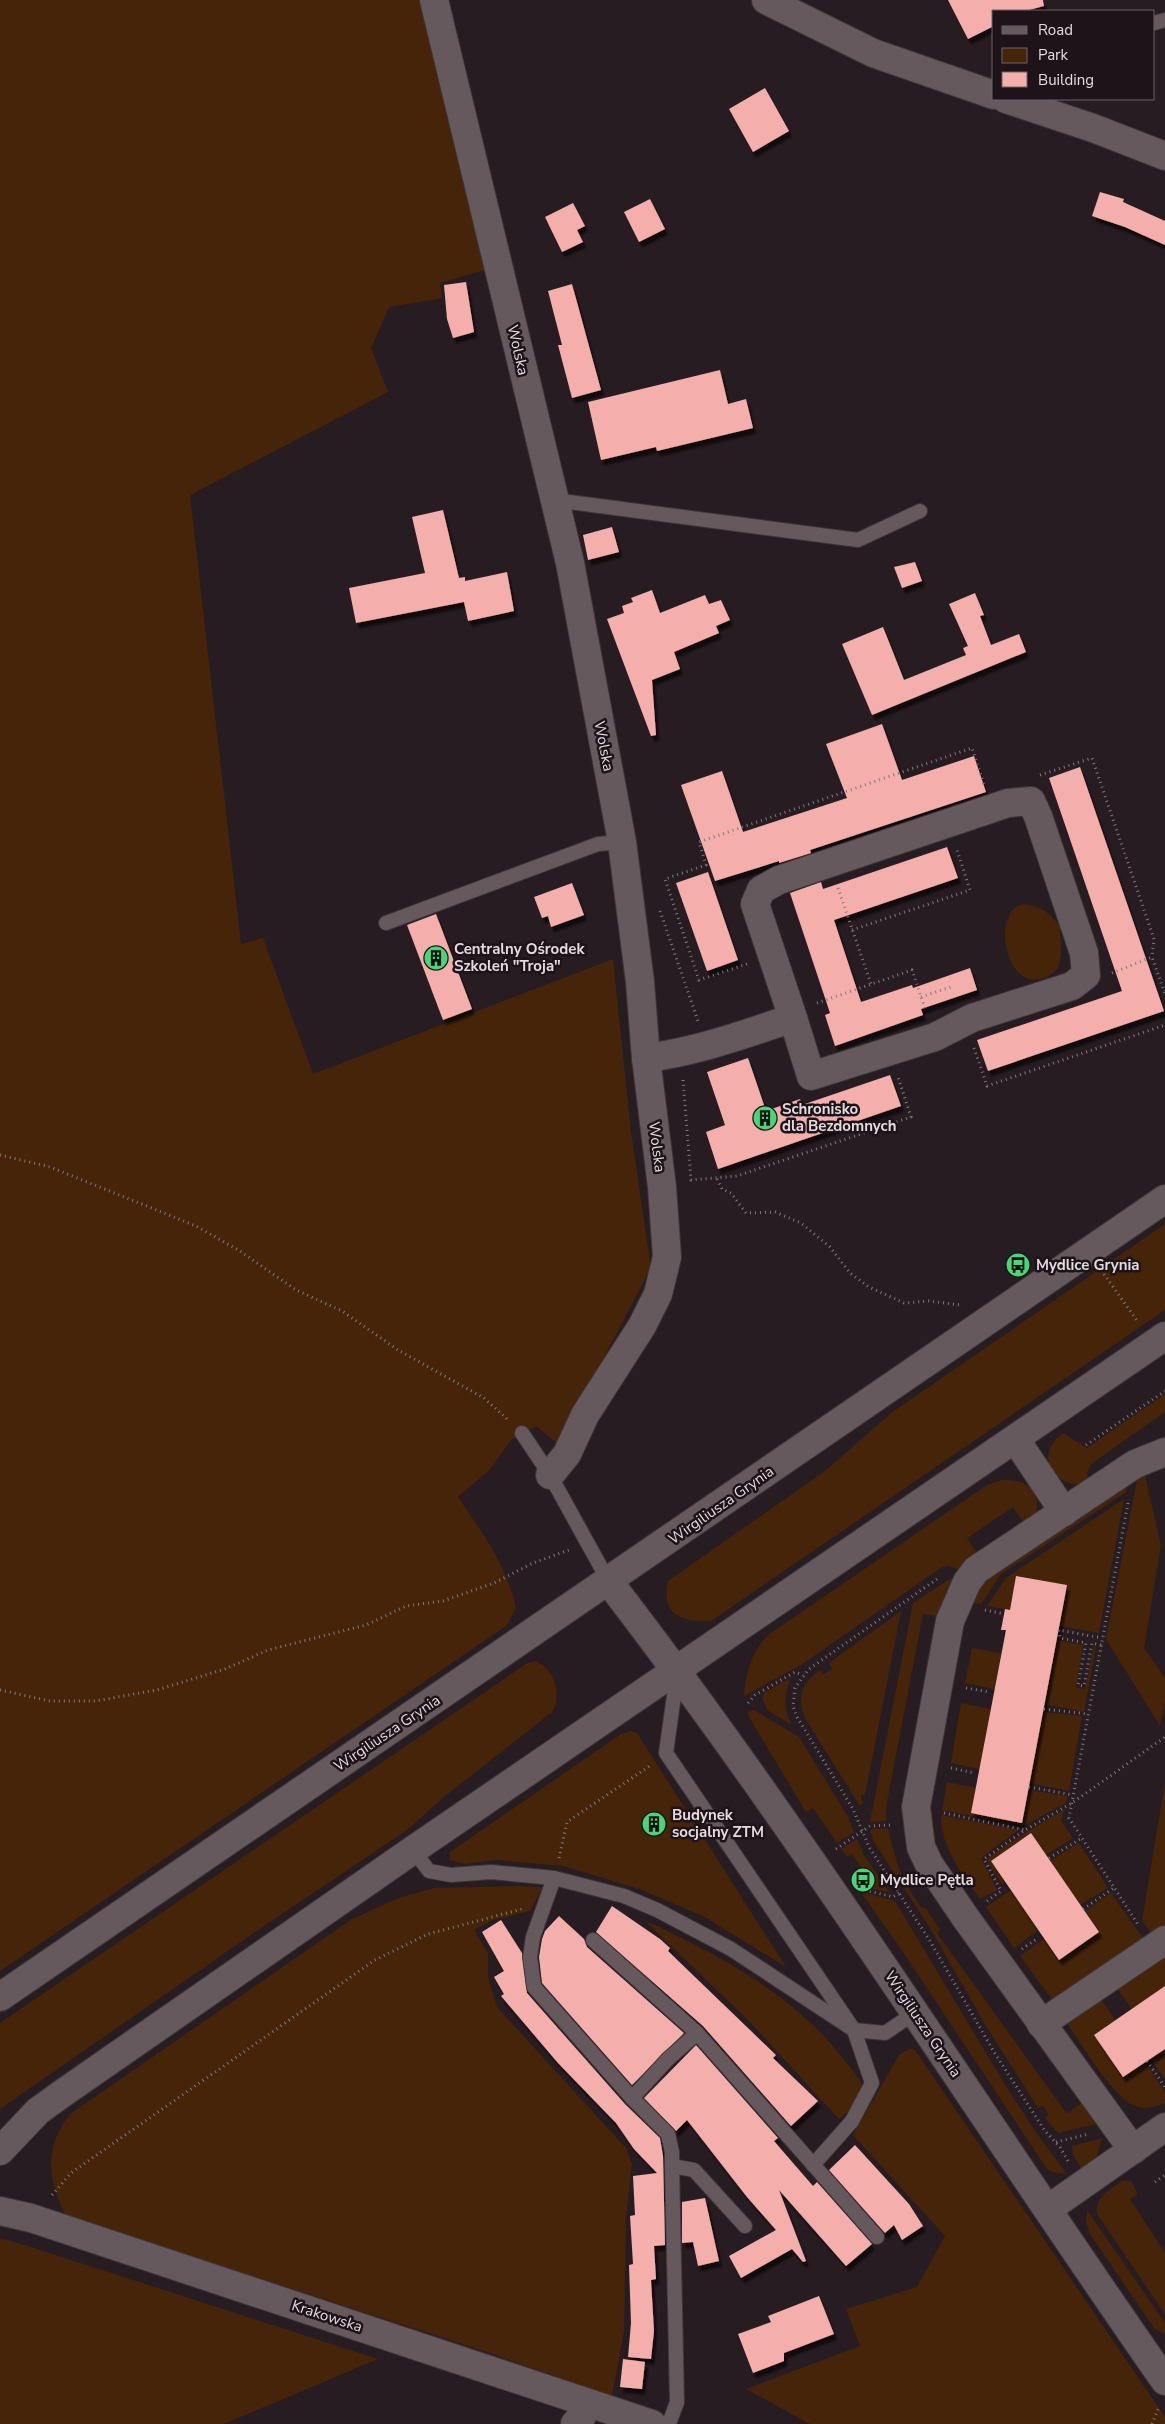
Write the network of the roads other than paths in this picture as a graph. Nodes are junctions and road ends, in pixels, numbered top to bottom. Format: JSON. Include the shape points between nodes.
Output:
{"nodes":[{"id":1,"x":434,"y":0,"type":"edge"},
{"id":2,"x":766,"y":0,"type":"edge"},
{"id":3,"x":992,"y":94,"type":"edge"},
{"id":4,"x":1009,"y":100,"type":"edge"},
{"id":5,"x":1165,"y":156,"type":"edge"},
{"id":6,"x":554,"y":500,"type":"junction"},
{"id":7,"x":920,"y":511,"type":"dead end"},
{"id":8,"x":622,"y":842,"type":"junction"},
{"id":9,"x":386,"y":923,"type":"dead end"},
{"id":10,"x":792,"y":1015,"type":"junction"},
{"id":11,"x":646,"y":1058,"type":"junction"},
{"id":12,"x":1165,"y":1199,"type":"edge"},
{"id":13,"x":1153,"y":1332,"type":"edge"},
{"id":14,"x":522,"y":1433,"type":"road end"},
{"id":15,"x":1016,"y":1440,"type":"junction"},
{"id":16,"x":1165,"y":1452,"type":"edge"},
{"id":17,"x":550,"y":1475,"type":"junction"},
{"id":18,"x":1064,"y":1512,"type":"junction"},
{"id":19,"x":609,"y":1582,"type":"junction"},
{"id":20,"x":678,"y":1671,"type":"junction"},
{"id":21,"x":413,"y":1850,"type":"junction"},
{"id":22,"x":554,"y":1878,"type":"junction"},
{"id":23,"x":593,"y":1940,"type":"dead end"},
{"id":24,"x":1165,"y":1940,"type":"edge"},
{"id":25,"x":0,"y":1997,"type":"edge"},
{"id":26,"x":916,"y":2012,"type":"junction"},
{"id":27,"x":1041,"y":2024,"type":"junction"},
{"id":28,"x":854,"y":2030,"type":"junction"},
{"id":29,"x":697,"y":2033,"type":"junction"},
{"id":30,"x":632,"y":2098,"type":"junction"},
{"id":31,"x":1165,"y":2127,"type":"edge"},
{"id":32,"x":1133,"y":2150,"type":"junction"},
{"id":33,"x":0,"y":2151,"type":"edge"},
{"id":34,"x":813,"y":2165,"type":"junction"},
{"id":35,"x":672,"y":2166,"type":"junction"},
{"id":36,"x":1048,"y":2209,"type":"junction"},
{"id":37,"x":0,"y":2211,"type":"edge"},
{"id":38,"x":745,"y":2226,"type":"dead end"},
{"id":39,"x":877,"y":2237,"type":"dead end"},
{"id":40,"x":1165,"y":2381,"type":"edge"},
{"id":41,"x":581,"y":2413,"type":"edge"},
{"id":42,"x":652,"y":2424,"type":"edge"},
{"id":43,"x":669,"y":2424,"type":"edge"}],
"edges":[{"from":1,"to":6,"type":"street","name":"Wolska"},
{"from":2,"to":3,"type":"street","via":[[873,53]]},
{"from":4,"to":5,"type":"street"},
{"from":6,"to":7,"type":"lane","via":[[858,540]]},
{"from":6,"to":8,"type":"street","name":"Wolska","via":[[570,562]]},
{"from":8,"to":9,"type":"lane","via":[[598,844]]},
{"from":8,"to":11,"type":"street","name":"Wolska"},
{"from":10,"to":10,"type":"street","via":[[811,1076],[935,1038],[972,1018],[1072,986],[1086,975],[1084,953],[1031,801],[1008,803],[779,880],[761,890],[755,904]]},
{"from":10,"to":11,"type":"street","via":[[714,1044]]},
{"from":11,"to":17,"type":"street","name":"Wolska","via":[[662,1187],[666,1257],[658,1294],[642,1326],[585,1415],[567,1454]]},
{"from":12,"to":19,"type":"street","name":"Wirgiliusza Grynia"},
{"from":13,"to":15,"type":"street"},
{"from":14,"to":17,"type":"lane"},
{"from":15,"to":18,"type":"street"},
{"from":15,"to":20,"type":"street"},
{"from":16,"to":18,"type":"street","via":[[1135,1464]]},
{"from":17,"to":19,"type":"lane"},
{"from":18,"to":27,"type":"street","via":[[976,1570],[965,1585],[950,1621],[916,1807],[921,1847],[929,1864]]},
{"from":19,"to":20,"type":"street","name":"Wirgiliusza Grynia"},
{"from":19,"to":25,"type":"street","name":"Wirgiliusza Grynia"},
{"from":20,"to":21,"type":"street"},
{"from":20,"to":26,"type":"street","name":"Wirgiliusza Grynia"},
{"from":20,"to":28,"type":"lane","via":[[666,1753]]},
{"from":21,"to":22,"type":"lane","via":[[429,1871],[451,1875],[491,1872]]},
{"from":21,"to":33,"type":"street","via":[[38,2111]]},
{"from":22,"to":28,"type":"lane","via":[[624,1896],[657,1910],[731,1949]]},
{"from":22,"to":30,"type":"lane","via":[[533,1937],[530,1957],[534,1987]]},
{"from":23,"to":29,"type":"lane"},
{"from":24,"to":27,"type":"street"},
{"from":26,"to":28,"type":"lane","via":[[885,2033]]},
{"from":26,"to":36,"type":"street","name":"Wirgiliusza Grynia"},
{"from":27,"to":32,"type":"street"},
{"from":28,"to":34,"type":"lane","via":[[872,2083],[852,2121]]},
{"from":29,"to":30,"type":"lane"},
{"from":29,"to":34,"type":"lane"},
{"from":30,"to":35,"type":"lane","via":[[668,2134]]},
{"from":31,"to":32,"type":"street"},
{"from":32,"to":36,"type":"street"},
{"from":34,"to":39,"type":"lane"},
{"from":35,"to":38,"type":"lane","via":[[694,2170]]},
{"from":35,"to":43,"type":"lane","via":[[677,2402]]},
{"from":36,"to":40,"type":"street","name":"Wirgiliusza Grynia"},
{"from":37,"to":41,"type":"street","name":"Krakowska","via":[[31,2218]]},
{"from":41,"to":42,"type":"street","name":"Krakowska"}]}
